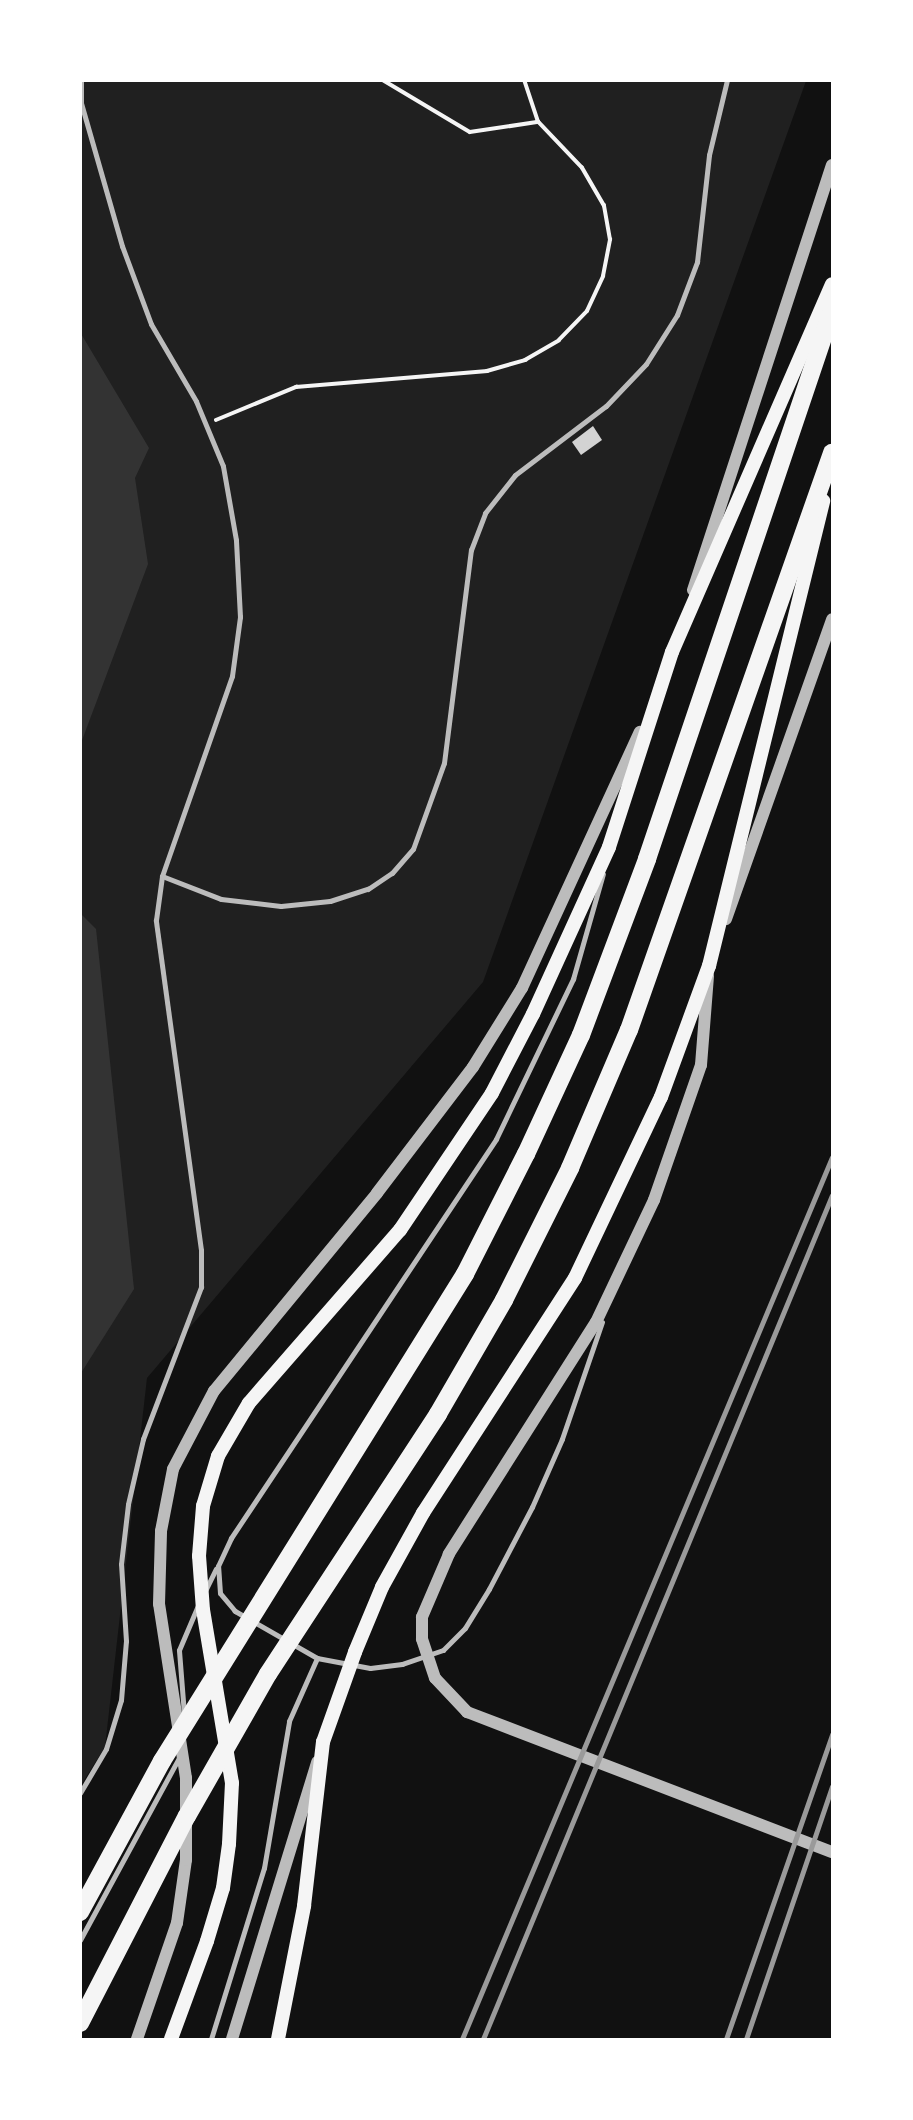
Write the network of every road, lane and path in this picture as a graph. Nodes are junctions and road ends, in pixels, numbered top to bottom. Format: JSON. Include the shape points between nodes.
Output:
{"nodes":[{"id":1,"x":81,"y":80,"type":"edge"},
{"id":2,"x":383,"y":80,"type":"edge"},
{"id":3,"x":524,"y":80,"type":"edge"},
{"id":4,"x":727,"y":80,"type":"edge"},
{"id":5,"x":538,"y":122,"type":"junction"},
{"id":6,"x":832,"y":165,"type":"edge"},
{"id":7,"x":832,"y":284,"type":"edge"},
{"id":8,"x":832,"y":311,"type":"edge"},
{"id":9,"x":206,"y":425,"type":"junction"},
{"id":10,"x":832,"y":453,"type":"edge"},
{"id":11,"x":832,"y":460,"type":"edge"},
{"id":12,"x":832,"y":620,"type":"edge"},
{"id":13,"x":672,"y":652,"type":"junction"},
{"id":14,"x":609,"y":847,"type":"junction"},
{"id":15,"x":162,"y":876,"type":"junction"},
{"id":16,"x":709,"y":966,"type":"junction"},
{"id":17,"x":612,"y":1288,"type":"junction"},
{"id":18,"x":218,"y":1566,"type":"junction"},
{"id":19,"x":317,"y":1658,"type":"junction"},
{"id":20,"x":323,"y":1742,"type":"junction"},
{"id":21,"x":80,"y":1793,"type":"edge"},
{"id":22,"x":832,"y":1852,"type":"edge"},
{"id":23,"x":80,"y":1912,"type":"edge"},
{"id":24,"x":80,"y":1940,"type":"edge"},
{"id":25,"x":80,"y":2023,"type":"edge"},
{"id":26,"x":137,"y":2039,"type":"edge"},
{"id":27,"x":170,"y":2039,"type":"edge"},
{"id":28,"x":211,"y":2039,"type":"edge"},
{"id":29,"x":232,"y":2039,"type":"edge"},
{"id":30,"x":278,"y":2039,"type":"edge"}],
"edges":[{"from":1,"to":9,"type":"lane","via":[[80,103],[122,247],[151,324]]},
{"from":2,"to":5,"type":"path","via":[[470,132]]},
{"from":3,"to":5,"type":"path"},
{"from":4,"to":15,"type":"lane","via":[[709,155],[697,262],[677,315],[646,364],[606,406],[514,475],[480,525],[471,550],[444,763],[413,849],[392,873],[368,889],[330,901],[281,906],[221,899]]},
{"from":5,"to":9,"type":"path","via":[[582,168],[604,206],[610,240],[603,276],[587,311],[559,340],[525,360],[487,372],[296,387]]},
{"from":6,"to":13,"type":"street"},
{"from":7,"to":13,"type":"main road"},
{"from":8,"to":23,"type":"main road","via":[[648,859],[581,1035],[471,1262],[398,1387],[208,1684]]},
{"from":9,"to":15,"type":"lane","via":[[223,466],[236,540],[240,617],[232,676]]},
{"from":10,"to":25,"type":"main road","via":[[629,1030],[564,1180],[504,1300],[438,1414],[268,1674],[187,1816]]},
{"from":11,"to":16,"type":"main road"},
{"from":12,"to":16,"type":"street"},
{"from":13,"to":14,"type":"main road"},
{"from":13,"to":26,"type":"street","via":[[618,786],[522,988],[421,1138],[214,1391],[173,1469],[161,1531],[159,1605],[186,1778],[186,1860],[177,1923]]},
{"from":14,"to":18,"type":"lane","via":[[595,912],[573,979],[496,1139],[249,1510]]},
{"from":14,"to":27,"type":"main road","via":[[533,1014],[449,1159],[400,1230],[249,1403],[218,1457],[203,1506],[199,1556],[203,1609],[232,1783],[229,1844],[207,1941]]},
{"from":15,"to":21,"type":"lane","via":[[156,920],[201,1250],[201,1287],[143,1440],[128,1504],[121,1564],[125,1641],[121,1700],[106,1749]]},
{"from":16,"to":17,"type":"street","via":[[701,1065],[654,1200]]},
{"from":16,"to":20,"type":"main road","via":[[660,1097],[602,1228],[560,1301],[469,1437],[382,1587]]},
{"from":17,"to":19,"type":"lane","via":[[562,1439],[532,1507],[465,1628],[443,1650],[402,1664],[370,1668]]},
{"from":17,"to":22,"type":"street","via":[[561,1382],[449,1555],[426,1604],[422,1639],[426,1659],[448,1696],[467,1712]]},
{"from":18,"to":19,"type":"lane","via":[[220,1593],[235,1611]]},
{"from":18,"to":24,"type":"lane","via":[[179,1650],[183,1749]]},
{"from":19,"to":28,"type":"lane","via":[[289,1721],[264,1868]]},
{"from":20,"to":29,"type":"street"},
{"from":20,"to":30,"type":"main road","via":[[304,1906]]}]}
